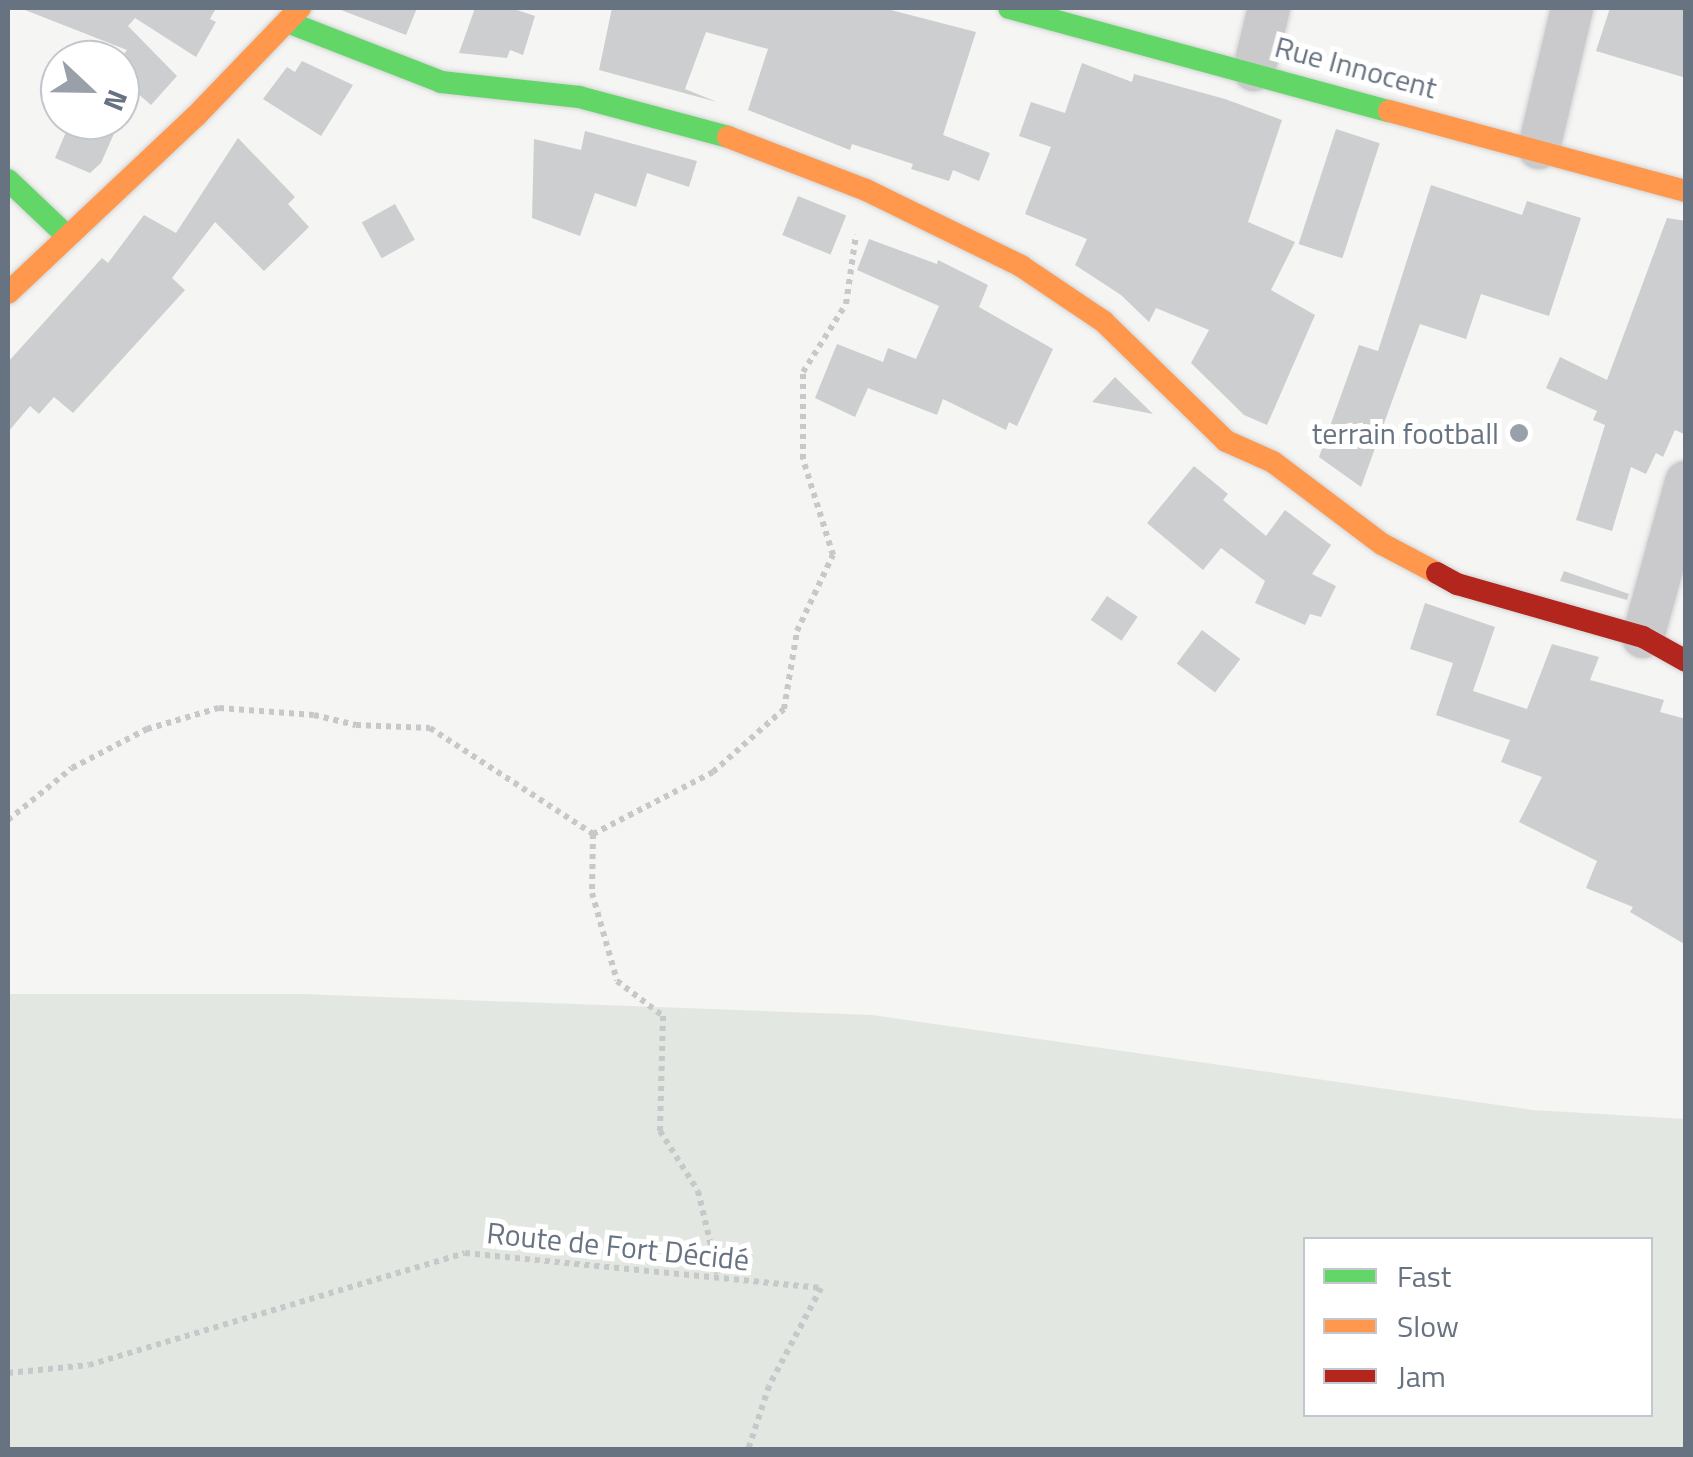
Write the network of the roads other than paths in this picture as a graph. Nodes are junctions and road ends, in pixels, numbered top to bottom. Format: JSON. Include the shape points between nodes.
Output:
{"nodes":[{"id":1,"x":1010,"y":8,"type":"edge"},
{"id":2,"x":1269,"y":8,"type":"edge"},
{"id":3,"x":1572,"y":8,"type":"edge"},
{"id":4,"x":295,"y":15,"type":"edge"},
{"id":5,"x":1254,"y":70,"type":"junction"},
{"id":6,"x":1539,"y":148,"type":"junction"},
{"id":7,"x":8,"y":180,"type":"edge"},
{"id":8,"x":1686,"y":190,"type":"edge"},
{"id":9,"x":68,"y":236,"type":"junction"},
{"id":10,"x":8,"y":294,"type":"edge"},
{"id":11,"x":1686,"y":482,"type":"edge"},
{"id":12,"x":1642,"y":637,"type":"junction"},
{"id":13,"x":1686,"y":662,"type":"edge"}],
"edges":[{"from":1,"to":5,"type":"street","name":"Rue Innocent"},
{"from":2,"to":5,"type":"street"},
{"from":3,"to":6,"type":"street"},
{"from":4,"to":9,"type":"street"},
{"from":4,"to":12,"type":"street","via":[[442,82],[579,97],[750,143],[866,190],[1022,266],[1102,320],[1226,441],[1273,462],[1382,544],[1457,584]]},
{"from":5,"to":6,"type":"street","name":"Rue Innocent"},
{"from":6,"to":8,"type":"street","name":"Rue Innocent"},
{"from":7,"to":9,"type":"street"},
{"from":9,"to":10,"type":"street"},
{"from":11,"to":12,"type":"street"},
{"from":12,"to":13,"type":"street"}]}
